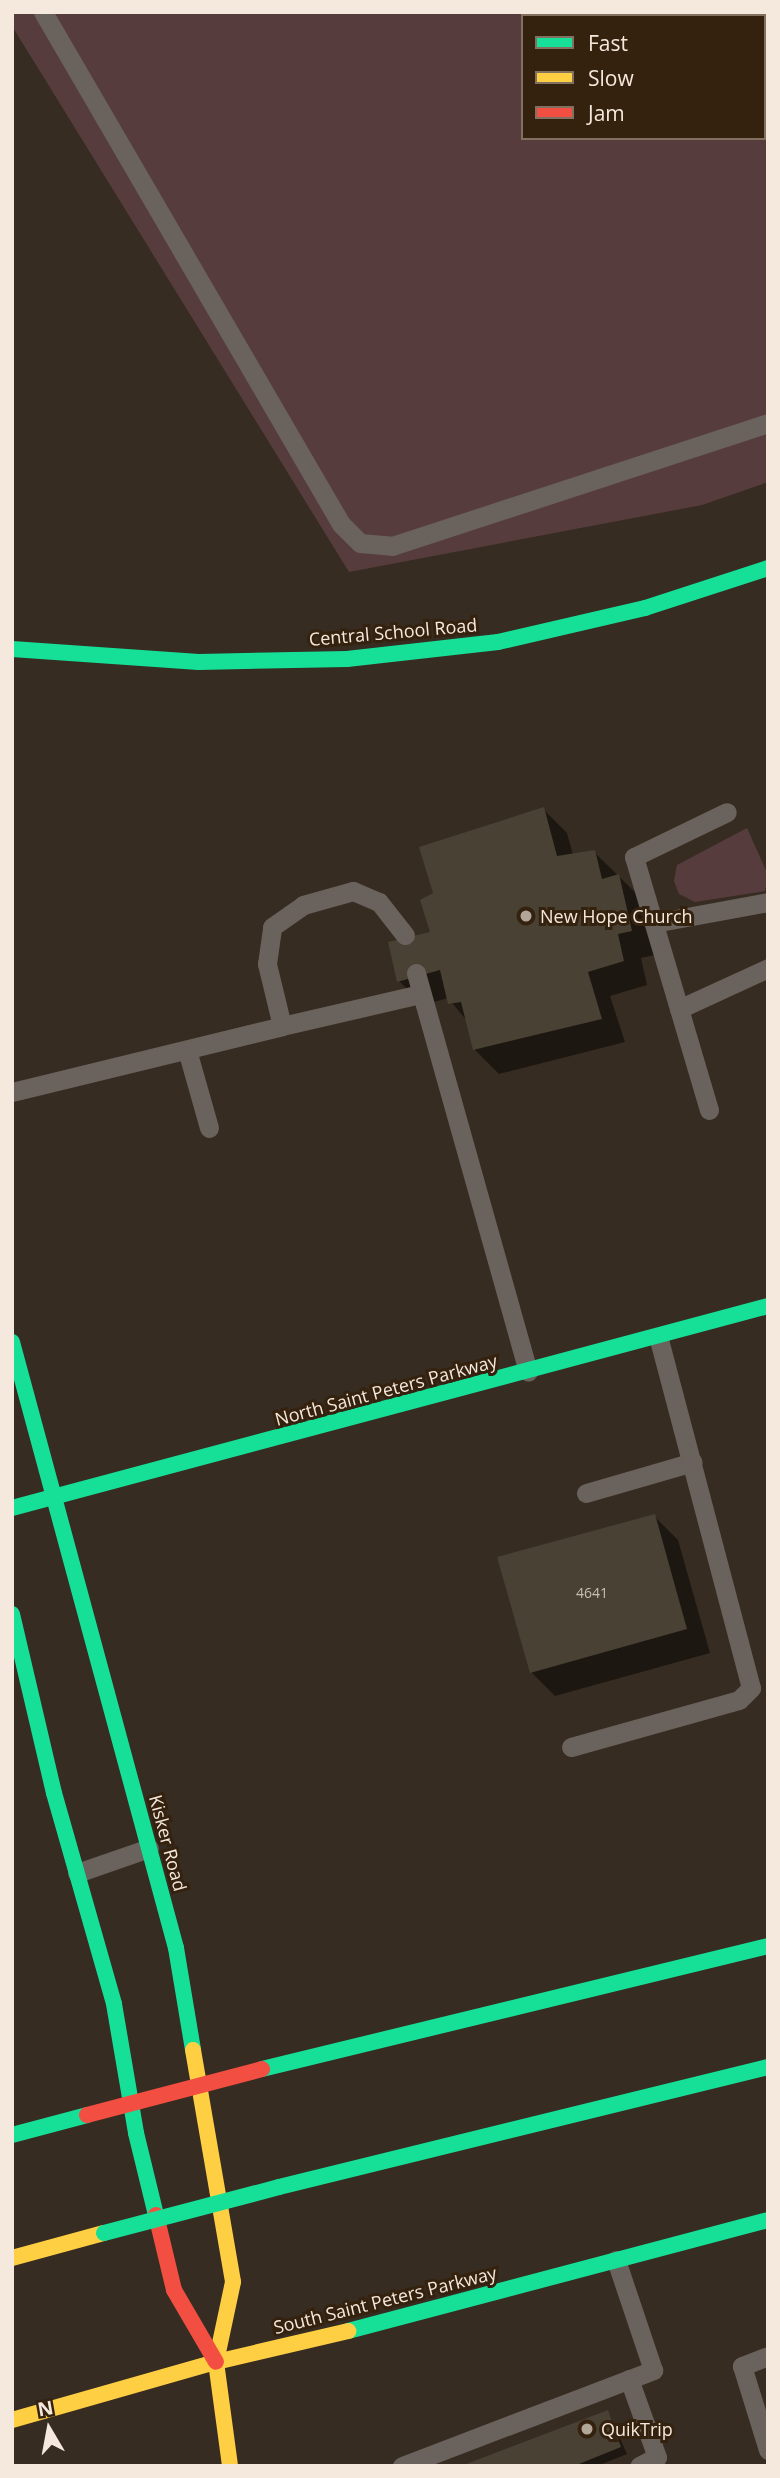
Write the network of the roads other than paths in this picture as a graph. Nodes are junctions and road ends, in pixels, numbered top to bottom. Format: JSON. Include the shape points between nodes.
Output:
{"nodes":[{"id":1,"x":43,"y":12,"type":"edge"},
{"id":2,"x":768,"y":423,"type":"edge"},
{"id":3,"x":768,"y":568,"type":"edge"},
{"id":4,"x":12,"y":649,"type":"edge"},
{"id":5,"x":727,"y":812,"type":"dead end"},
{"id":6,"x":768,"y":902,"type":"edge"},
{"id":7,"x":653,"y":923,"type":"junction"},
{"id":8,"x":405,"y":935,"type":"dead end"},
{"id":9,"x":768,"y":968,"type":"edge"},
{"id":10,"x":416,"y":973,"type":"dead end"},
{"id":11,"x":421,"y":994,"type":"junction"},
{"id":12,"x":679,"y":1009,"type":"junction"},
{"id":13,"x":282,"y":1026,"type":"junction"},
{"id":14,"x":187,"y":1050,"type":"junction"},
{"id":15,"x":12,"y":1092,"type":"edge"},
{"id":16,"x":709,"y":1110,"type":"dead end"},
{"id":17,"x":209,"y":1128,"type":"dead end"},
{"id":18,"x":768,"y":1306,"type":"edge"},
{"id":19,"x":658,"y":1337,"type":"junction"},
{"id":20,"x":12,"y":1342,"type":"edge"},
{"id":21,"x":528,"y":1372,"type":"junction"},
{"id":22,"x":693,"y":1462,"type":"junction"},
{"id":23,"x":586,"y":1493,"type":"dead end"},
{"id":24,"x":57,"y":1496,"type":"junction"},
{"id":25,"x":12,"y":1508,"type":"edge"},
{"id":26,"x":12,"y":1614,"type":"edge"},
{"id":27,"x":35,"y":1714,"type":"junction"},
{"id":28,"x":12,"y":1719,"type":"edge"},
{"id":29,"x":571,"y":1747,"type":"dead end"},
{"id":30,"x":149,"y":1848,"type":"junction"},
{"id":31,"x":77,"y":1873,"type":"junction"},
{"id":32,"x":768,"y":1946,"type":"edge"},
{"id":33,"x":768,"y":2067,"type":"edge"},
{"id":34,"x":12,"y":2135,"type":"edge"},
{"id":35,"x":768,"y":2220,"type":"edge"},
{"id":36,"x":12,"y":2258,"type":"edge"},
{"id":37,"x":616,"y":2260,"type":"junction"},
{"id":38,"x":768,"y":2356,"type":"edge"},
{"id":39,"x":216,"y":2362,"type":"junction"},
{"id":40,"x":629,"y":2379,"type":"junction"},
{"id":41,"x":12,"y":2420,"type":"edge"},
{"id":42,"x":768,"y":2450,"type":"edge"},
{"id":43,"x":659,"y":2462,"type":"edge"},
{"id":44,"x":230,"y":2466,"type":"edge"},
{"id":45,"x":402,"y":2466,"type":"edge"},
{"id":46,"x":639,"y":2466,"type":"edge"}],
"edges":[{"from":1,"to":2,"type":"lane","via":[[341,524],[360,543],[392,546]]},
{"from":3,"to":4,"type":"main road","name":"Central School Road","via":[[645,608],[498,642],[374,656],[199,662]]},
{"from":5,"to":7,"type":"lane","via":[[634,857]]},
{"from":6,"to":7,"type":"lane"},
{"from":7,"to":12,"type":"lane"},
{"from":8,"to":13,"type":"lane","via":[[379,902],[353,891],[303,905],[272,926],[267,964]]},
{"from":9,"to":12,"type":"lane"},
{"from":10,"to":11,"type":"lane"},
{"from":11,"to":13,"type":"lane"},
{"from":11,"to":21,"type":"lane"},
{"from":12,"to":16,"type":"lane"},
{"from":13,"to":14,"type":"lane"},
{"from":14,"to":15,"type":"lane"},
{"from":14,"to":17,"type":"lane"},
{"from":18,"to":19,"type":"main road","name":"North Saint Peters Parkway"},
{"from":19,"to":21,"type":"main road","name":"North Saint Peters Parkway"},
{"from":19,"to":22,"type":"lane"},
{"from":20,"to":24,"type":"main road","name":"Kisker Road"},
{"from":21,"to":24,"type":"main road","name":"North Saint Peters Parkway"},
{"from":22,"to":23,"type":"lane"},
{"from":22,"to":29,"type":"lane","via":[[751,1688],[739,1700]]},
{"from":24,"to":25,"type":"main road","name":"North Saint Peters Parkway"},
{"from":24,"to":30,"type":"main road","name":"Kisker Road"},
{"from":26,"to":27,"type":"main road","name":"Kisker Road"},
{"from":27,"to":28,"type":"lane"},
{"from":27,"to":31,"type":"main road","name":"Kisker Road"},
{"from":30,"to":31,"type":"lane"},
{"from":30,"to":39,"type":"main road","name":"Kisker Road","via":[[176,1948],[233,2282]]},
{"from":31,"to":39,"type":"main road","name":"Kisker Road","via":[[114,2004],[136,2133],[174,2290]]},
{"from":32,"to":34,"type":"main road","bridge":true},
{"from":33,"to":36,"type":"main road","bridge":true},
{"from":35,"to":37,"type":"main road","name":"South Saint Peters Parkway"},
{"from":37,"to":39,"type":"main road","name":"South Saint Peters Parkway"},
{"from":37,"to":40,"type":"lane","via":[[653,2370]]},
{"from":38,"to":42,"type":"lane","via":[[742,2366]]},
{"from":39,"to":41,"type":"main road","name":"South Saint Peters Parkway"},
{"from":39,"to":44,"type":"main road","name":"Kisker Road"},
{"from":40,"to":43,"type":"lane"},
{"from":40,"to":45,"type":"lane"},
{"from":43,"to":46,"type":"lane"}]}
